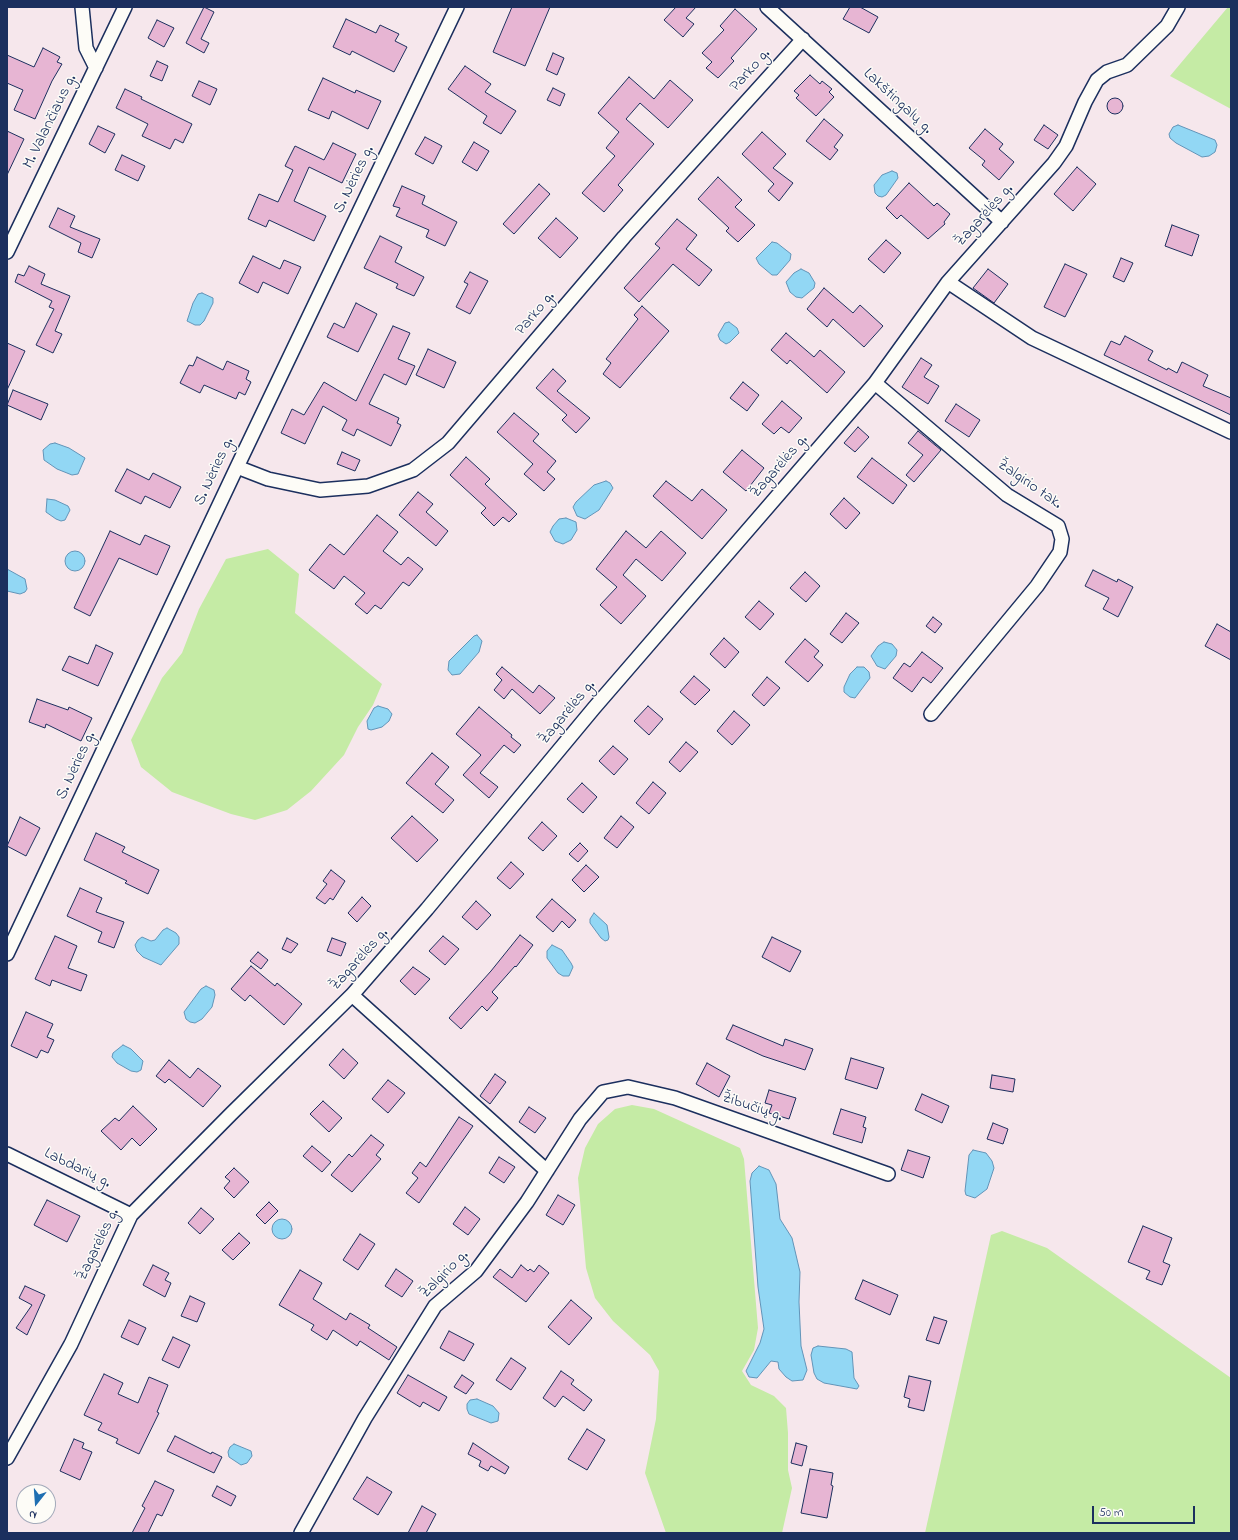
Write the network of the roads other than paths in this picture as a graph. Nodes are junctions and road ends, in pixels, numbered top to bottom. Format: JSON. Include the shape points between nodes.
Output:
{"nodes":[{"id":1,"x":82,"y":7,"type":"edge"},
{"id":2,"x":125,"y":7,"type":"edge"},
{"id":3,"x":457,"y":7,"type":"edge"},
{"id":4,"x":768,"y":7,"type":"edge"},
{"id":5,"x":1178,"y":7,"type":"edge"},
{"id":6,"x":803,"y":39,"type":"junction"},
{"id":7,"x":96,"y":68,"type":"junction"},
{"id":8,"x":1002,"y":222,"type":"junction"},
{"id":9,"x":7,"y":252,"type":"edge"},
{"id":10,"x":948,"y":282,"type":"junction"},
{"id":11,"x":875,"y":383,"type":"junction"},
{"id":12,"x":1231,"y":432,"type":"edge"},
{"id":13,"x":237,"y":467,"type":"junction"},
{"id":14,"x":931,"y":714,"type":"dead end"},
{"id":15,"x":7,"y":954,"type":"edge"},
{"id":16,"x":352,"y":995,"type":"junction"},
{"id":17,"x":603,"y":1092,"type":"joint"},
{"id":18,"x":7,"y":1154,"type":"edge"},
{"id":19,"x":547,"y":1171,"type":"junction"},
{"id":20,"x":888,"y":1174,"type":"dead end"},
{"id":21,"x":131,"y":1214,"type":"junction"},
{"id":22,"x":7,"y":1458,"type":"edge"},
{"id":23,"x":301,"y":1533,"type":"edge"}],
"edges":[{"from":1,"to":7,"type":"street","via":[[86,48]]},
{"from":2,"to":7,"type":"street","name":"M. Valančiaus g."},
{"from":3,"to":13,"type":"street","name":"S. Nėries g."},
{"from":4,"to":6,"type":"street","name":"Lakštingalų g."},
{"from":5,"to":8,"type":"street","name":"Žagarėlės g.","via":[[1167,26],[1127,65],[1107,72],[1097,80],[1066,146]]},
{"from":6,"to":8,"type":"street","name":"Lakštingalų g."},
{"from":6,"to":13,"type":"street","name":"Parko g.","via":[[624,237],[448,443],[413,470],[368,486],[320,490],[268,479]]},
{"from":7,"to":9,"type":"street","name":"M. Valančiaus g."},
{"from":8,"to":10,"type":"street","name":"Žagarėlės g."},
{"from":10,"to":11,"type":"street","name":"Žagarėlės g."},
{"from":10,"to":12,"type":"street","via":[[1032,338]]},
{"from":11,"to":14,"type":"street","name":"Žalgirio tak.","via":[[1007,495],[1058,526],[1062,538],[1060,552],[1037,586]]},
{"from":11,"to":16,"type":"street","name":"Žagarėlės g.","via":[[594,708],[428,909]]},
{"from":13,"to":15,"type":"street","name":"S. Nėries g."},
{"from":16,"to":19,"type":"street"},
{"from":16,"to":21,"type":"street","name":"Žagarėlės g."},
{"from":17,"to":19,"type":"street","name":"Žalgirio g.","via":[[580,1119]]},
{"from":17,"to":20,"type":"street","name":"Žibučių g.","via":[[628,1087],[675,1098]]},
{"from":18,"to":21,"type":"street","name":"Labdarių g."},
{"from":19,"to":23,"type":"street","name":"Žalgirio g.","via":[[476,1271],[435,1306],[365,1418]]},
{"from":21,"to":22,"type":"street","name":"Žagarėlės g.","via":[[71,1344]]}]}
